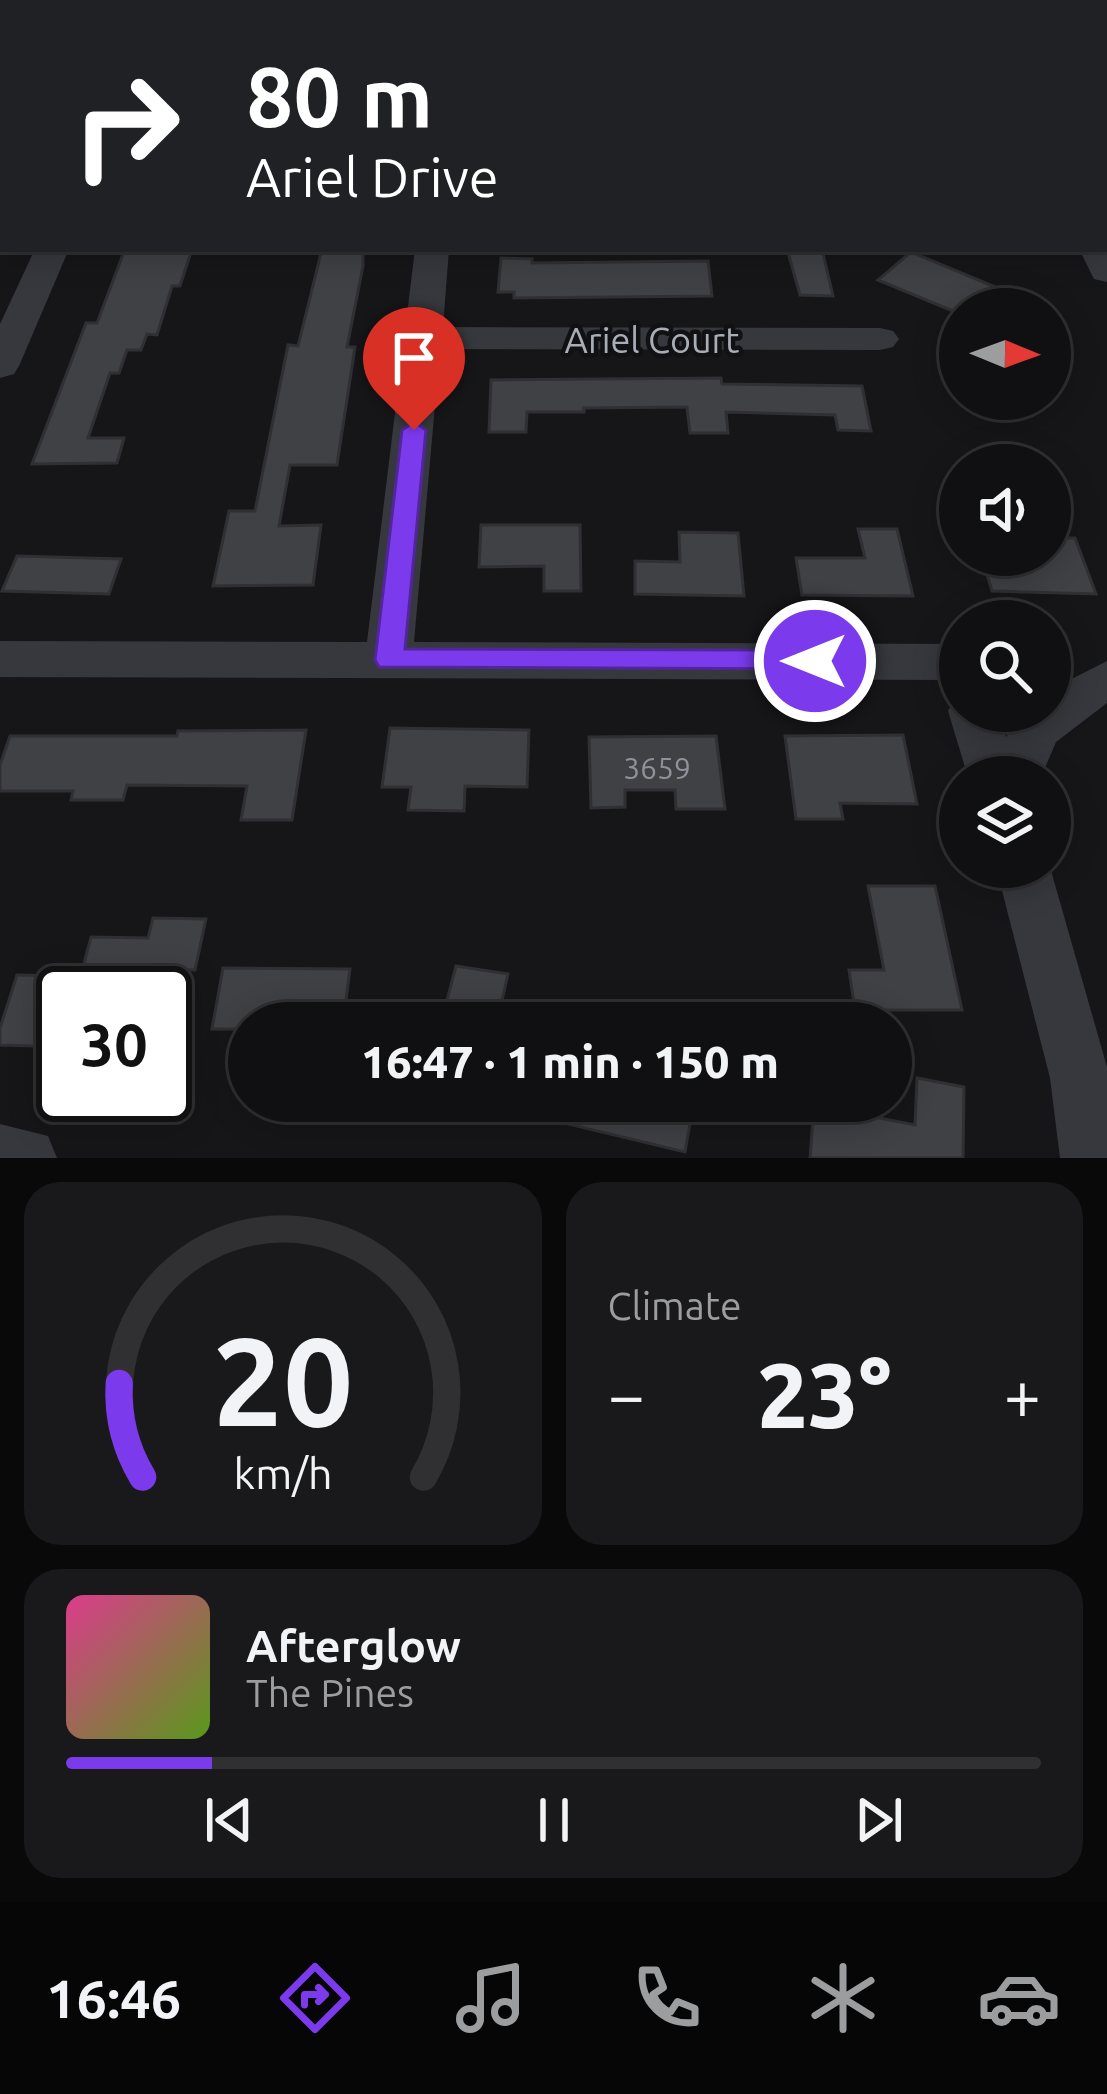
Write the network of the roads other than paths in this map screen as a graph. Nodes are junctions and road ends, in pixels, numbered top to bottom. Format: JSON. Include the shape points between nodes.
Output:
{"nodes":[{"id":1,"x":51,"y":252,"type":"edge"},
{"id":2,"x":432,"y":252,"type":"edge"},
{"id":3,"x":424,"y":338,"type":"junction"},
{"id":4,"x":880,"y":339,"type":"dead end"},
{"id":5,"x":0,"y":366,"type":"edge"},
{"id":6,"x":0,"y":659,"type":"edge"},
{"id":7,"x":389,"y":660,"type":"junction"},
{"id":8,"x":939,"y":664,"type":"edge"},
{"id":9,"x":1071,"y":674,"type":"edge"},
{"id":10,"x":1107,"y":678,"type":"edge"},
{"id":11,"x":1021,"y":756,"type":"edge"},
{"id":12,"x":1029,"y":888,"type":"edge"},
{"id":13,"x":0,"y":1155,"type":"edge"},
{"id":14,"x":26,"y":1158,"type":"edge"},
{"id":15,"x":1091,"y":1158,"type":"edge"}],
"edges":[{"from":1,"to":5,"type":"street"},
{"from":2,"to":3,"type":"street"},
{"from":3,"to":4,"type":"street","name":"Ariel Court"},
{"from":3,"to":7,"type":"street"},
{"from":6,"to":7,"type":"street"},
{"from":7,"to":8,"type":"street"},
{"from":9,"to":10,"type":"street"},
{"from":10,"to":11,"type":"street","via":[[1049,716]]},
{"from":12,"to":15,"type":"street","via":[[1080,1078]]},
{"from":13,"to":14,"type":"street"}]}
